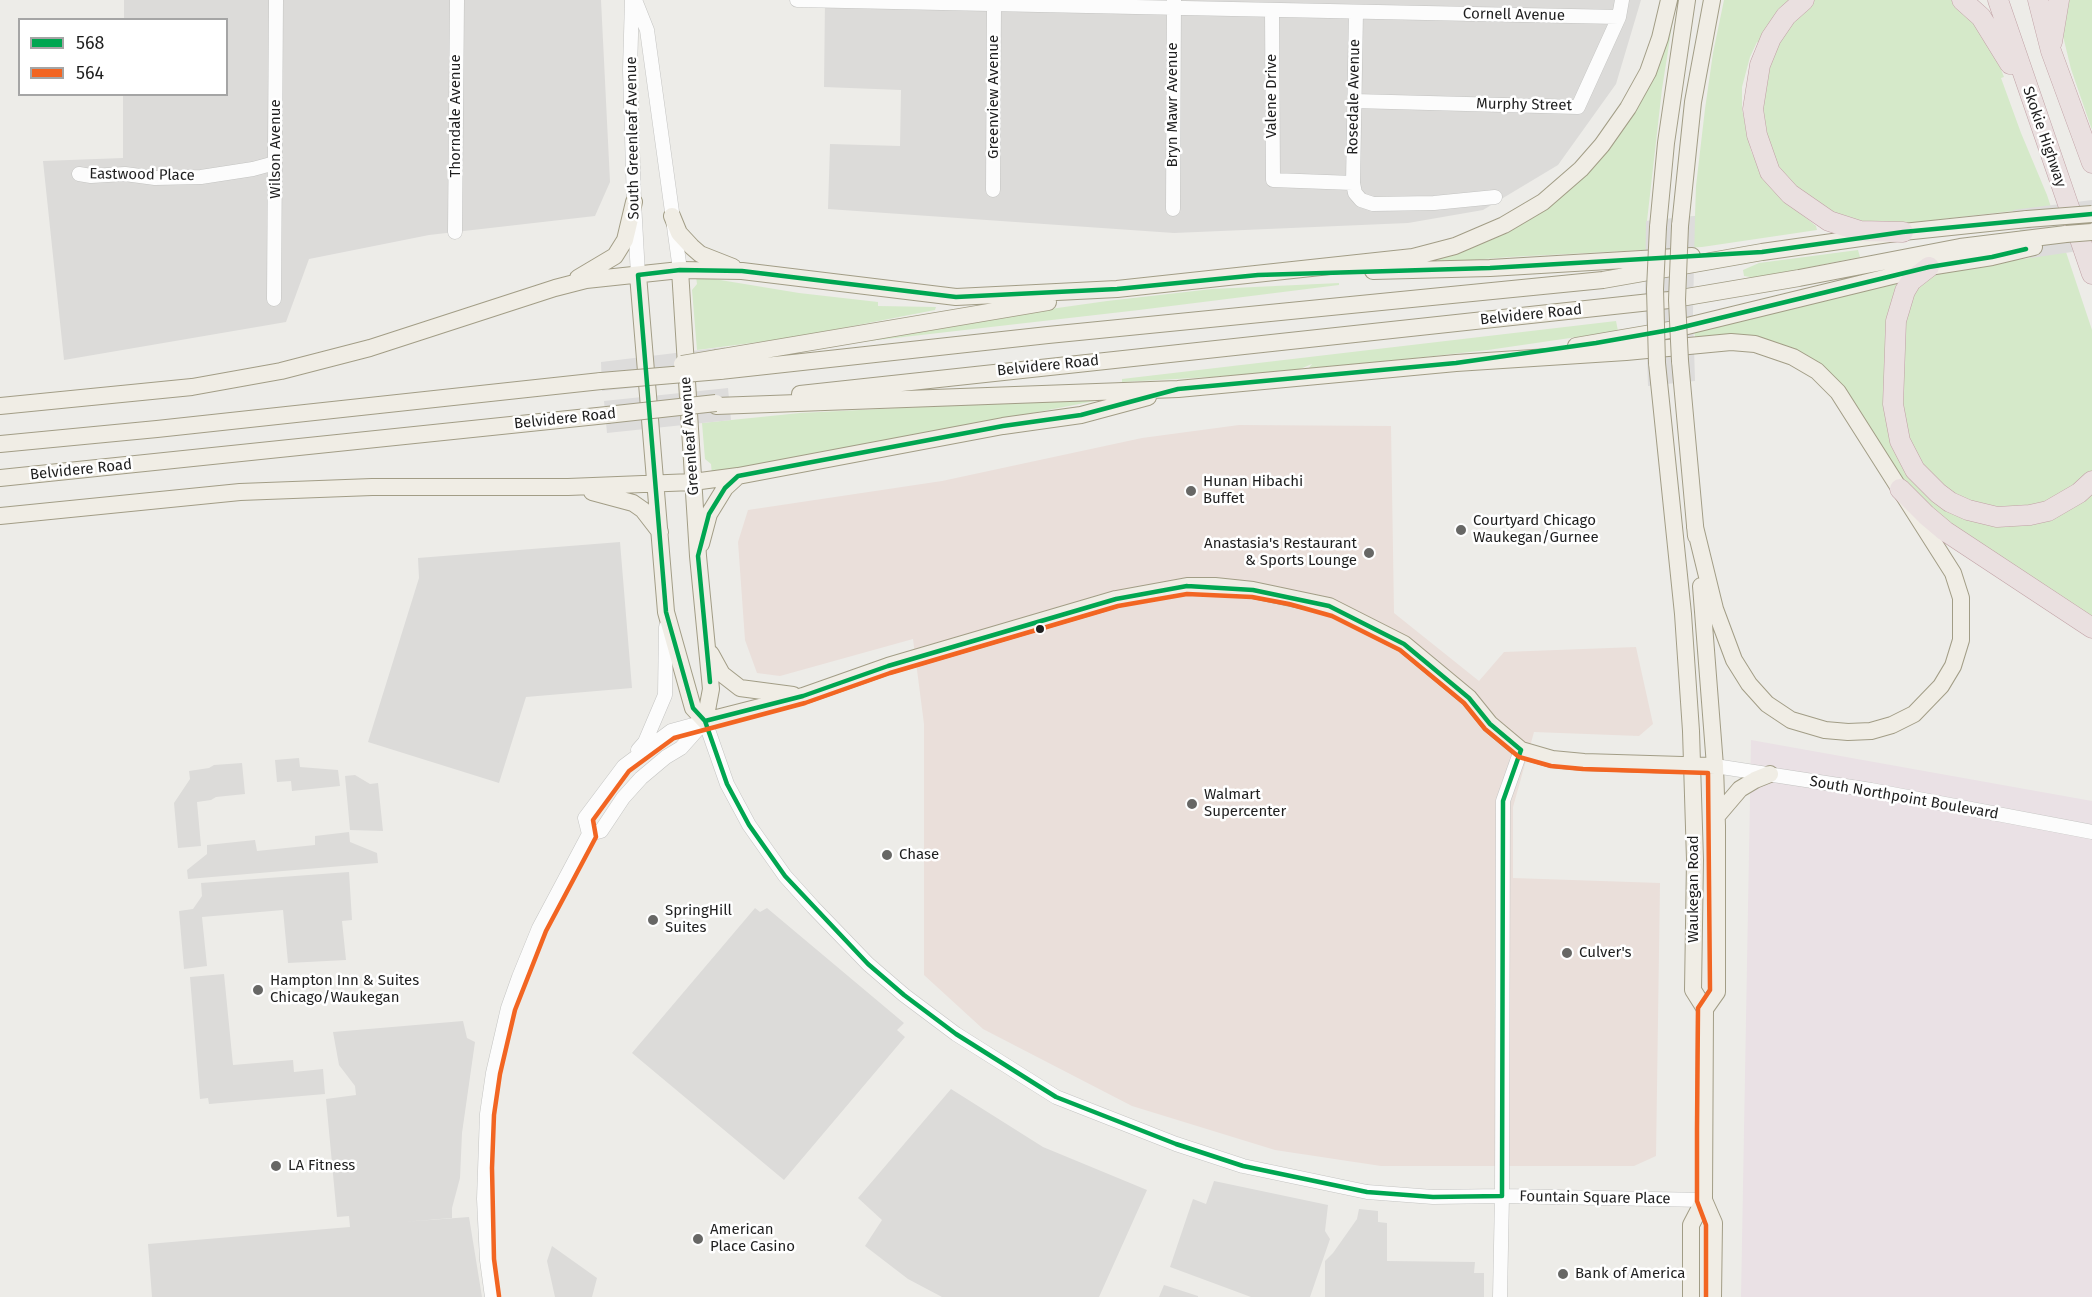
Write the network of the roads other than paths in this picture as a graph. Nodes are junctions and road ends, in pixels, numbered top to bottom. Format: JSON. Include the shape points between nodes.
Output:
{"nodes":[{"id":1,"x":276,"y":0,"type":"edge"},
{"id":2,"x":457,"y":0,"type":"edge"},
{"id":3,"x":634,"y":0,"type":"edge"},
{"id":4,"x":797,"y":0,"type":"edge"},
{"id":5,"x":1490,"y":0,"type":"edge"},
{"id":6,"x":1622,"y":0,"type":"edge"},
{"id":7,"x":1669,"y":0,"type":"edge"},
{"id":8,"x":1687,"y":0,"type":"edge"},
{"id":9,"x":1713,"y":0,"type":"edge"},
{"id":10,"x":1804,"y":0,"type":"edge"},
{"id":11,"x":1962,"y":0,"type":"edge"},
{"id":12,"x":1998,"y":0,"type":"edge"},
{"id":13,"x":2038,"y":0,"type":"edge"},
{"id":14,"x":2059,"y":0,"type":"edge"},
{"id":15,"x":994,"y":4,"type":"junction"},
{"id":16,"x":1174,"y":4,"type":"edge"},
{"id":17,"x":1305,"y":5,"type":"edge"},
{"id":18,"x":1402,"y":6,"type":"edge"},
{"id":19,"x":1272,"y":10,"type":"junction"},
{"id":20,"x":1356,"y":12,"type":"junction"},
{"id":21,"x":1490,"y":15,"type":"junction"},
{"id":22,"x":1619,"y":17,"type":"junction"},
{"id":23,"x":2050,"y":51,"type":"junction"},
{"id":24,"x":1354,"y":101,"type":"junction"},
{"id":25,"x":2032,"y":103,"type":"junction"},
{"id":26,"x":275,"y":163,"type":"junction"},
{"id":27,"x":2092,"y":163,"type":"edge"},
{"id":28,"x":79,"y":174,"type":"dead end"},
{"id":29,"x":1353,"y":183,"type":"junction"},
{"id":30,"x":993,"y":190,"type":"dead end"},
{"id":31,"x":1495,"y":197,"type":"dead end"},
{"id":32,"x":634,"y":202,"type":"junction"},
{"id":33,"x":1173,"y":209,"type":"dead end"},
{"id":34,"x":2092,"y":214,"type":"edge"},
{"id":35,"x":672,"y":216,"type":"junction"},
{"id":36,"x":455,"y":232,"type":"dead end"},
{"id":37,"x":1903,"y":232,"type":"junction"},
{"id":38,"x":2092,"y":232,"type":"edge"},
{"id":39,"x":2032,"y":242,"type":"junction"},
{"id":40,"x":1762,"y":252,"type":"junction"},
{"id":41,"x":1929,"y":267,"type":"junction"},
{"id":42,"x":680,"y":270,"type":"junction"},
{"id":43,"x":742,"y":271,"type":"junction"},
{"id":44,"x":2092,"y":274,"type":"edge"},
{"id":45,"x":638,"y":275,"type":"junction"},
{"id":46,"x":1258,"y":275,"type":"junction"},
{"id":47,"x":566,"y":285,"type":"junction"},
{"id":48,"x":1117,"y":289,"type":"junction"},
{"id":49,"x":274,"y":299,"type":"dead end"},
{"id":50,"x":1456,"y":363,"type":"junction"},
{"id":51,"x":718,"y":364,"type":"junction"},
{"id":52,"x":1178,"y":389,"type":"junction"},
{"id":53,"x":716,"y":405,"type":"junction"},
{"id":54,"x":1,"y":406,"type":"edge"},
{"id":55,"x":3,"y":444,"type":"edge"},
{"id":56,"x":738,"y":476,"type":"junction"},
{"id":57,"x":5,"y":478,"type":"edge"},
{"id":58,"x":2092,"y":481,"type":"edge"},
{"id":59,"x":693,"y":482,"type":"junction"},
{"id":60,"x":656,"y":484,"type":"junction"},
{"id":61,"x":568,"y":487,"type":"junction"},
{"id":62,"x":1900,"y":489,"type":"junction"},
{"id":63,"x":6,"y":515,"type":"edge"},
{"id":64,"x":1695,"y":527,"type":"junction"},
{"id":65,"x":660,"y":532,"type":"junction"},
{"id":66,"x":698,"y":556,"type":"junction"},
{"id":67,"x":666,"y":612,"type":"junction"},
{"id":68,"x":2092,"y":628,"type":"edge"},
{"id":69,"x":706,"y":644,"type":"junction"},
{"id":70,"x":803,"y":696,"type":"junction"},
{"id":71,"x":705,"y":721,"type":"junction"},
{"id":72,"x":1521,"y":750,"type":"junction"},
{"id":73,"x":624,"y":766,"type":"junction"},
{"id":74,"x":1692,"y":766,"type":"junction"},
{"id":75,"x":1715,"y":766,"type":"junction"},
{"id":76,"x":1770,"y":774,"type":"junction"},
{"id":77,"x":1717,"y":816,"type":"junction"},
{"id":78,"x":2092,"y":832,"type":"edge"},
{"id":79,"x":588,"y":834,"type":"junction"},
{"id":80,"x":1705,"y":1009,"type":"junction"},
{"id":81,"x":1502,"y":1196,"type":"junction"},
{"id":82,"x":1704,"y":1200,"type":"junction"},
{"id":83,"x":492,"y":1297,"type":"edge"},
{"id":84,"x":1500,"y":1297,"type":"edge"},
{"id":85,"x":1691,"y":1297,"type":"edge"},
{"id":86,"x":1713,"y":1297,"type":"edge"}],
"edges":[{"from":1,"to":26,"type":"street","name":"Wilson Avenue"},
{"from":2,"to":36,"type":"street","name":"Thorndale Avenue"},
{"from":3,"to":32,"type":"street","name":"South Greenleaf Avenue","via":[[630,70]]},
{"from":3,"to":35,"type":"street","name":"South Greenleaf Avenue","via":[[647,30]]},
{"from":4,"to":15,"type":"street","name":"Cornell Avenue"},
{"from":5,"to":21,"type":"street"},
{"from":6,"to":22,"type":"street","name":"Murphy Street"},
{"from":7,"to":46,"type":"main road","via":[[1648,72],[1628,108],[1581,169],[1543,202],[1504,225],[1455,246],[1413,257]]},
{"from":8,"to":74,"type":"main road","name":"Waukegan Road","bridge":true,"via":[[1666,143],[1655,289],[1657,363],[1683,614]]},
{"from":9,"to":64,"type":"main road","bridge":true,"via":[[1693,102],[1677,300]]},
{"from":10,"to":37,"type":"highway","via":[[1786,16],[1771,38],[1760,65],[1753,109],[1770,172],[1790,194],[1829,221],[1860,231]]},
{"from":11,"to":25,"type":"highway","via":[[1981,17]]},
{"from":12,"to":25,"type":"highway","name":"Skokie Highway"},
{"from":13,"to":23,"type":"highway"},
{"from":14,"to":23,"type":"highway"},
{"from":15,"to":16,"type":"street","name":"Cornell Avenue"},
{"from":15,"to":30,"type":"street","name":"Greenview Avenue"},
{"from":16,"to":19,"type":"street","name":"Cornell Avenue"},
{"from":16,"to":33,"type":"street","name":"Bryn Mawr Avenue"},
{"from":17,"to":19,"type":"street","name":"Cornell Avenue"},
{"from":17,"to":20,"type":"street","name":"Cornell Avenue"},
{"from":18,"to":20,"type":"street","name":"Cornell Avenue"},
{"from":18,"to":21,"type":"street","name":"Cornell Avenue"},
{"from":19,"to":29,"type":"street","name":"Valene Drive","via":[[1274,180]]},
{"from":20,"to":24,"type":"street","name":"Rosedale Avenue"},
{"from":21,"to":22,"type":"street","name":"Cornell Avenue"},
{"from":22,"to":24,"type":"street","name":"Murphy Street","via":[[1578,107]]},
{"from":23,"to":27,"type":"highway"},
{"from":24,"to":29,"type":"street","name":"Rosedale Avenue"},
{"from":25,"to":44,"type":"highway","name":"Skokie Highway"},
{"from":26,"to":28,"type":"street","name":"Eastwood Place","via":[[201,177]]},
{"from":26,"to":49,"type":"street","name":"Wilson Avenue"},
{"from":29,"to":31,"type":"street","via":[[1361,200],[1373,204]]},
{"from":32,"to":45,"type":"street","name":"South Greenleaf Avenue"},
{"from":32,"to":47,"type":"main road","via":[[625,240],[615,256]]},
{"from":34,"to":37,"type":"main road","name":"Belvidere Road","bridge":true},
{"from":35,"to":42,"type":"street","name":"South Greenleaf Avenue"},
{"from":35,"to":43,"type":"main road","via":[[679,233],[700,254]]},
{"from":37,"to":40,"type":"main road","name":"Belvidere Road"},
{"from":38,"to":39,"type":"main road","bridge":true},
{"from":39,"to":41,"type":"main road","via":[[1992,257]]},
{"from":39,"to":53,"type":"main road","name":"Belvidere Road","via":[[1909,256],[1669,300]]},
{"from":40,"to":46,"type":"main road","via":[[1490,268]]},
{"from":40,"to":51,"type":"main road","name":"Belvidere Road","via":[[1603,280]]},
{"from":41,"to":50,"type":"main road","via":[[1675,329]]},
{"from":41,"to":58,"type":"highway","via":[[1911,281],[1896,321],[1893,404],[1900,441],[1915,470],[1950,502],[1997,517],[2048,511],[2079,494]]},
{"from":42,"to":43,"type":"main road"},
{"from":42,"to":45,"type":"main road"},
{"from":42,"to":59,"type":"main road","name":"Greenleaf Avenue"},
{"from":43,"to":48,"type":"main road","via":[[956,297]]},
{"from":45,"to":47,"type":"main road"},
{"from":45,"to":60,"type":"main road"},
{"from":46,"to":48,"type":"main road"},
{"from":47,"to":54,"type":"main road","via":[[369,348],[281,370],[192,387]]},
{"from":48,"to":51,"type":"main road"},
{"from":50,"to":52,"type":"main road"},
{"from":50,"to":62,"type":"main road","via":[[1731,342],[1755,344],[1794,357],[1817,371],[1838,392]]},
{"from":51,"to":55,"type":"main road","bridge":true},
{"from":52,"to":53,"type":"main road"},
{"from":52,"to":56,"type":"main road","via":[[1081,414]]},
{"from":53,"to":57,"type":"main road","name":"Belvidere Road","bridge":true},
{"from":56,"to":59,"type":"main road"},
{"from":56,"to":66,"type":"main road","via":[[725,488],[709,514]]},
{"from":59,"to":60,"type":"main road"},
{"from":59,"to":66,"type":"main road","name":"Greenleaf Avenue"},
{"from":60,"to":61,"type":"main road"},
{"from":60,"to":65,"type":"main road"},
{"from":61,"to":63,"type":"main road","via":[[240,492]]},
{"from":61,"to":65,"type":"main road","via":[[633,503]]},
{"from":62,"to":64,"type":"main road","via":[[1953,573],[1961,598],[1961,640],[1953,666],[1929,700],[1914,714],[1871,731],[1824,730],[1791,720],[1767,704],[1749,684],[1734,660],[1715,609]]},
{"from":62,"to":68,"type":"highway","via":[[1946,531]]},
{"from":64,"to":75,"type":"main road","name":"Waukegan Road"},
{"from":65,"to":67,"type":"main road"},
{"from":66,"to":69,"type":"main road","name":"Greenleaf Avenue"},
{"from":67,"to":71,"type":"main road","via":[[693,708]]},
{"from":67,"to":73,"type":"street","via":[[665,694],[645,742]]},
{"from":69,"to":70,"type":"main road","via":[[722,674],[740,688]]},
{"from":69,"to":71,"type":"main road","name":"Greenleaf Avenue","via":[[711,689]]},
{"from":70,"to":71,"type":"main road"},
{"from":70,"to":72,"type":"main road","via":[[888,666],[1116,599],[1187,586],[1215,586],[1329,606],[1404,644],[1469,698],[1490,724]]},
{"from":71,"to":73,"type":"street","via":[[671,731]]},
{"from":71,"to":79,"type":"street","via":[[681,748],[641,778],[601,831]]},
{"from":71,"to":81,"type":"street","name":"Fountain Square Place","via":[[727,784],[748,825],[813,908],[904,995],[956,1034],[1056,1097],[1243,1166],[1367,1192],[1433,1197]]},
{"from":72,"to":74,"type":"main road","via":[[1552,759],[1584,762]]},
{"from":72,"to":81,"type":"street","via":[[1503,801]]},
{"from":73,"to":79,"type":"street","via":[[585,818]]},
{"from":74,"to":75,"type":"main road"},
{"from":74,"to":80,"type":"main road","name":"Waukegan Road","via":[[1693,990]]},
{"from":75,"to":76,"type":"street","name":"South Northpoint Boulevard"},
{"from":75,"to":77,"type":"main road","name":"Waukegan Road"},
{"from":76,"to":77,"type":"main road","via":[[1740,789]]},
{"from":76,"to":78,"type":"street","name":"South Northpoint Boulevard"},
{"from":77,"to":80,"type":"main road","name":"Waukegan Road","via":[[1717,992]]},
{"from":79,"to":83,"type":"street","via":[[539,928],[519,977],[493,1073],[484,1179]]},
{"from":80,"to":82,"type":"main road","name":"Waukegan Road"},
{"from":81,"to":82,"type":"street","name":"Fountain Square Place"},
{"from":81,"to":84,"type":"street"},
{"from":82,"to":85,"type":"main road","name":"Waukegan Road","via":[[1691,1225]]},
{"from":82,"to":86,"type":"main road","name":"Waukegan Road","via":[[1714,1223]]}]}
